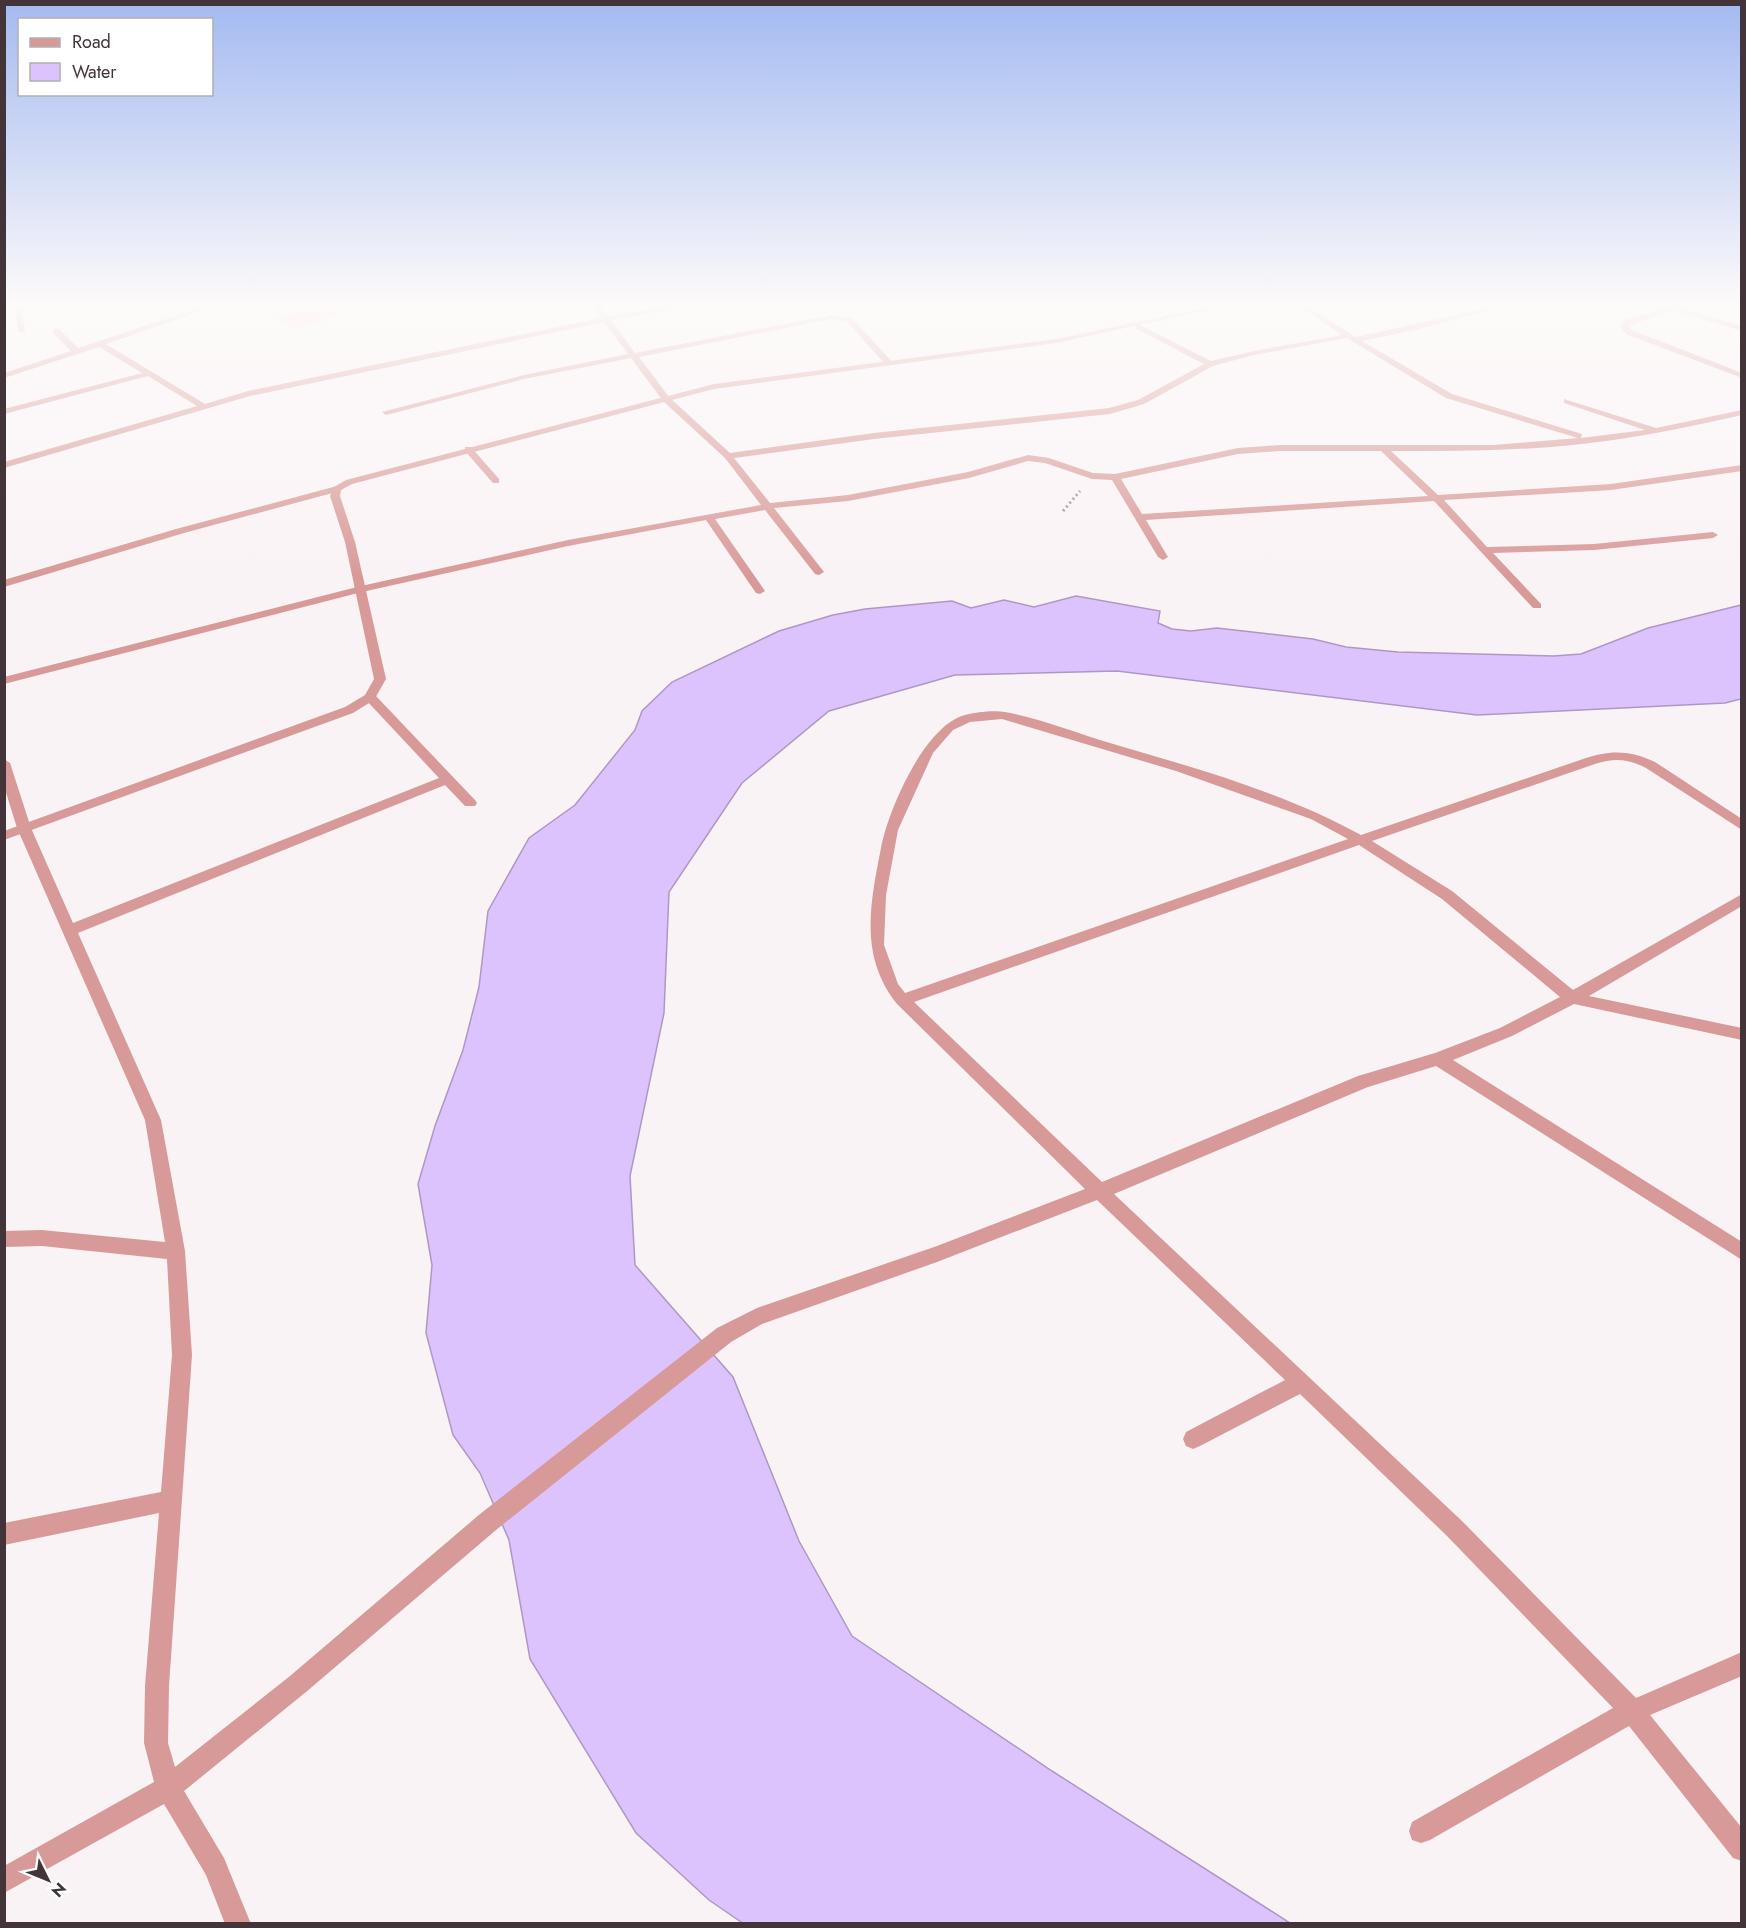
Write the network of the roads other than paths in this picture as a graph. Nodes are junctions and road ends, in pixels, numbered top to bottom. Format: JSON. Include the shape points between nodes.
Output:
{"nodes":[{"id":1,"x":61,"y":397,"type":"edge"},
{"id":2,"x":186,"y":397,"type":"edge"},
{"id":3,"x":240,"y":397,"type":"edge"},
{"id":4,"x":443,"y":397,"type":"edge"},
{"id":5,"x":674,"y":397,"type":"edge"},
{"id":6,"x":1150,"y":397,"type":"edge"},
{"id":7,"x":1452,"y":397,"type":"edge"},
{"id":8,"x":666,"y":399,"type":"junction"},
{"id":9,"x":1567,"y":401,"type":"dead end"},
{"id":10,"x":202,"y":406,"type":"junction"},
{"id":11,"x":386,"y":411,"type":"dead end"},
{"id":12,"x":4,"y":412,"type":"edge"},
{"id":13,"x":1742,"y":412,"type":"edge"},
{"id":14,"x":1656,"y":431,"type":"junction"},
{"id":15,"x":1604,"y":439,"type":"junction"},
{"id":16,"x":1383,"y":448,"type":"junction"},
{"id":17,"x":468,"y":449,"type":"junction"},
{"id":18,"x":728,"y":456,"type":"junction"},
{"id":19,"x":4,"y":465,"type":"edge"},
{"id":20,"x":1742,"y":468,"type":"edge"},
{"id":21,"x":1115,"y":477,"type":"junction"},
{"id":22,"x":496,"y":481,"type":"dead end"},
{"id":23,"x":337,"y":489,"type":"junction"},
{"id":24,"x":1436,"y":498,"type":"junction"},
{"id":25,"x":769,"y":506,"type":"junction"},
{"id":26,"x":710,"y":517,"type":"junction"},
{"id":27,"x":1141,"y":517,"type":"junction"},
{"id":28,"x":1713,"y":535,"type":"dead end"},
{"id":29,"x":1484,"y":550,"type":"junction"},
{"id":30,"x":1163,"y":557,"type":"dead end"},
{"id":31,"x":819,"y":572,"type":"dead end"},
{"id":32,"x":4,"y":584,"type":"edge"},
{"id":33,"x":361,"y":589,"type":"junction"},
{"id":34,"x":760,"y":591,"type":"dead end"},
{"id":35,"x":1537,"y":606,"type":"dead end"},
{"id":36,"x":4,"y":681,"type":"edge"},
{"id":37,"x":370,"y":697,"type":"junction"},
{"id":38,"x":4,"y":763,"type":"edge"},
{"id":39,"x":447,"y":779,"type":"junction"},
{"id":40,"x":470,"y":803,"type":"dead end"},
{"id":41,"x":1742,"y":826,"type":"edge"},
{"id":42,"x":24,"y":828,"type":"junction"},
{"id":43,"x":4,"y":836,"type":"edge"},
{"id":44,"x":1360,"y":840,"type":"junction"},
{"id":45,"x":1742,"y":899,"type":"edge"},
{"id":46,"x":70,"y":930,"type":"junction"},
{"id":47,"x":1572,"y":998,"type":"junction"},
{"id":48,"x":902,"y":1000,"type":"junction"},
{"id":49,"x":1742,"y":1034,"type":"edge"},
{"id":50,"x":1438,"y":1059,"type":"junction"},
{"id":51,"x":1098,"y":1192,"type":"junction"},
{"id":52,"x":4,"y":1239,"type":"edge"},
{"id":53,"x":176,"y":1251,"type":"junction"},
{"id":54,"x":1742,"y":1252,"type":"edge"},
{"id":55,"x":1302,"y":1382,"type":"junction"},
{"id":56,"x":1193,"y":1439,"type":"dead end"},
{"id":57,"x":172,"y":1500,"type":"junction"},
{"id":58,"x":4,"y":1534,"type":"edge"},
{"id":59,"x":1742,"y":1663,"type":"edge"},
{"id":60,"x":1632,"y":1711,"type":"junction"},
{"id":61,"x":168,"y":1788,"type":"junction"},
{"id":62,"x":1421,"y":1831,"type":"dead end"},
{"id":63,"x":1742,"y":1849,"type":"edge"},
{"id":64,"x":4,"y":1880,"type":"edge"},
{"id":65,"x":238,"y":1923,"type":"edge"}],
"edges":[{"from":1,"to":12,"type":"street"},
{"from":2,"to":10,"type":"street"},
{"from":3,"to":10,"type":"street"},
{"from":4,"to":11,"type":"street"},
{"from":5,"to":8,"type":"street"},
{"from":6,"to":18,"type":"street","via":[[1110,411]]},
{"from":7,"to":15,"type":"street","via":[[1562,432]]},
{"from":8,"to":17,"type":"street"},
{"from":8,"to":18,"type":"street"},
{"from":9,"to":14,"type":"street"},
{"from":10,"to":19,"type":"street"},
{"from":13,"to":14,"type":"street"},
{"from":14,"to":15,"type":"street"},
{"from":15,"to":16,"type":"street","via":[[1494,448]]},
{"from":16,"to":21,"type":"street","via":[[1238,451]]},
{"from":16,"to":24,"type":"street"},
{"from":17,"to":22,"type":"street"},
{"from":17,"to":23,"type":"street","via":[[349,482]]},
{"from":18,"to":25,"type":"street"},
{"from":20,"to":24,"type":"street","via":[[1611,487]]},
{"from":21,"to":25,"type":"street","via":[[1092,476],[1028,458],[969,475],[848,498]]},
{"from":21,"to":27,"type":"street"},
{"from":23,"to":32,"type":"street"},
{"from":23,"to":33,"type":"street","via":[[335,496]]},
{"from":24,"to":27,"type":"street"},
{"from":24,"to":29,"type":"street"},
{"from":25,"to":26,"type":"street"},
{"from":25,"to":31,"type":"street"},
{"from":26,"to":33,"type":"street","via":[[568,543]]},
{"from":26,"to":34,"type":"street"},
{"from":27,"to":30,"type":"street"},
{"from":28,"to":29,"type":"street","via":[[1594,547]]},
{"from":29,"to":35,"type":"street"},
{"from":33,"to":36,"type":"street"},
{"from":33,"to":37,"type":"street","via":[[380,679]]},
{"from":37,"to":39,"type":"street"},
{"from":37,"to":42,"type":"street","via":[[349,710]]},
{"from":38,"to":42,"type":"street"},
{"from":39,"to":40,"type":"street"},
{"from":39,"to":46,"type":"street"},
{"from":41,"to":44,"type":"street","via":[[1638,758],[1625,755],[1574,768]]},
{"from":42,"to":43,"type":"street"},
{"from":42,"to":46,"type":"street"},
{"from":44,"to":47,"type":"street","via":[[1447,895]]},
{"from":44,"to":48,"type":"street"},
{"from":44,"to":48,"type":"street","via":[[1316,816],[1181,768],[1003,715],[967,718],[949,727],[927,752],[891,830],[879,895],[877,945],[891,986]]},
{"from":45,"to":47,"type":"street"},
{"from":46,"to":53,"type":"street","via":[[153,1120]]},
{"from":47,"to":49,"type":"street"},
{"from":47,"to":50,"type":"street","via":[[1506,1032]]},
{"from":48,"to":51,"type":"street"},
{"from":50,"to":51,"type":"street","via":[[1364,1081]]},
{"from":50,"to":54,"type":"street"},
{"from":51,"to":55,"type":"street"},
{"from":51,"to":61,"type":"street","via":[[757,1317],[724,1335],[488,1522],[298,1684]]},
{"from":52,"to":53,"type":"street","via":[[42,1238]]},
{"from":53,"to":57,"type":"street","via":[[182,1355]]},
{"from":55,"to":56,"type":"street"},
{"from":55,"to":60,"type":"street","via":[[1521,1592]]},
{"from":57,"to":58,"type":"street"},
{"from":57,"to":61,"type":"street","via":[[156,1709],[156,1743]]},
{"from":59,"to":60,"type":"street"},
{"from":60,"to":62,"type":"street"},
{"from":60,"to":63,"type":"street"},
{"from":61,"to":64,"type":"street"},
{"from":61,"to":65,"type":"street","via":[[215,1867]]}]}
